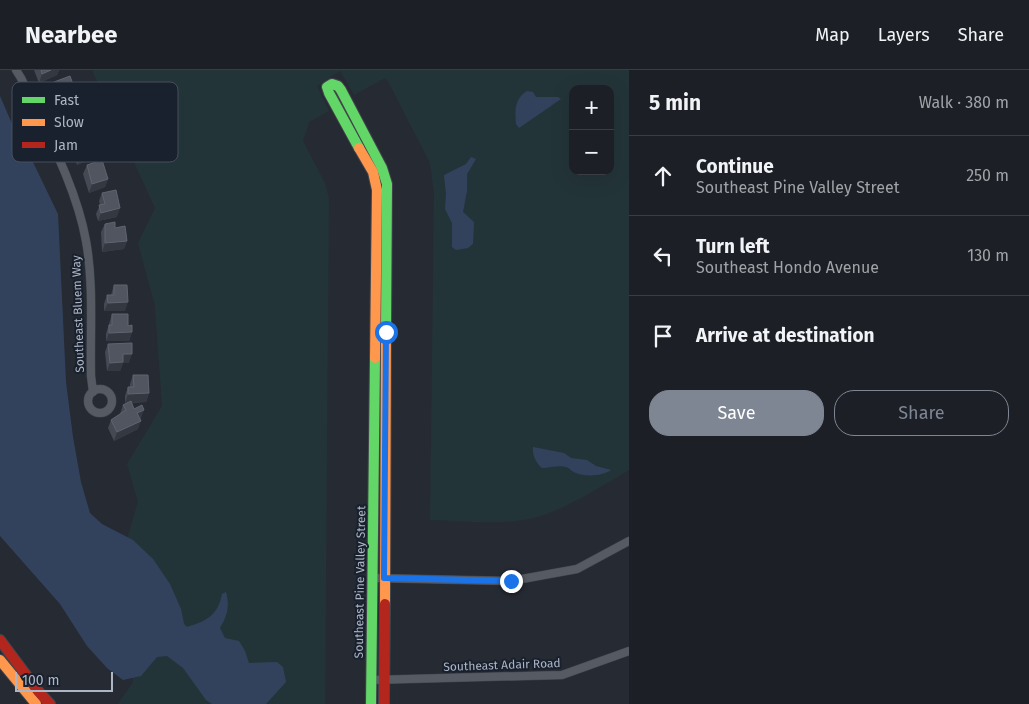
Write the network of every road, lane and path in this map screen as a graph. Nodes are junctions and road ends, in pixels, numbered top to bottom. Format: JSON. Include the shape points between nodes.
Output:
{"nodes":[{"id":1,"x":16,"y":70,"type":"edge"},
{"id":2,"x":23,"y":82,"type":"edge"},
{"id":3,"x":59,"y":162,"type":"edge"},
{"id":4,"x":382,"y":224,"type":"junction"},
{"id":5,"x":381,"y":344,"type":"junction"},
{"id":6,"x":93,"y":392,"type":"dead end"},
{"id":7,"x":374,"y":460,"type":"junction"},
{"id":8,"x":385,"y":460,"type":"junction"},
{"id":9,"x":629,"y":541,"type":"edge"},
{"id":10,"x":373,"y":578,"type":"junction"},
{"id":11,"x":384,"y":578,"type":"junction"},
{"id":12,"x":0,"y":640,"type":"edge"},
{"id":13,"x":629,"y":651,"type":"edge"},
{"id":14,"x":14,"y":658,"type":"junction"},
{"id":15,"x":1,"y":664,"type":"edge"},
{"id":16,"x":371,"y":680,"type":"junction"},
{"id":17,"x":384,"y":680,"type":"junction"},
{"id":18,"x":36,"y":704,"type":"edge"},
{"id":19,"x":50,"y":704,"type":"edge"},
{"id":20,"x":371,"y":704,"type":"edge"},
{"id":21,"x":384,"y":704,"type":"edge"}],
"edges":[{"from":1,"to":2,"type":"street","name":"Southeast Bluem Way"},
{"from":3,"to":6,"type":"street","name":"Southeast Bluem Way","via":[[73,192],[90,266]]},
{"from":4,"to":4,"type":"street","name":"Southeast Pine Valley Street","via":[[387,184],[382,168],[341,90],[335,84],[329,84],[327,89],[373,172]]},
{"from":4,"to":5,"type":"street","name":"Southeast Pine Valley Street"},
{"from":5,"to":7,"type":"street","name":"Southeast Pine Valley Street"},
{"from":5,"to":8,"type":"street","name":"Southeast Pine Valley Street"},
{"from":7,"to":8,"type":"street"},
{"from":7,"to":10,"type":"street","name":"Southeast Pine Valley Street"},
{"from":8,"to":11,"type":"street","name":"Southeast Pine Valley Street"},
{"from":9,"to":11,"type":"street","via":[[577,569],[511,581]]},
{"from":10,"to":11,"type":"street"},
{"from":10,"to":16,"type":"street","name":"Southeast Pine Valley Street"},
{"from":11,"to":17,"type":"street","name":"Southeast Pine Valley Street"},
{"from":12,"to":14,"type":"street"},
{"from":13,"to":17,"type":"street","name":"Southeast Adair Road","via":[[562,675]]},
{"from":14,"to":15,"type":"street"},
{"from":14,"to":19,"type":"street"},
{"from":15,"to":18,"type":"street"},
{"from":16,"to":17,"type":"street","name":"Southeast Adair Road"},
{"from":16,"to":20,"type":"street","name":"Southeast Pine Valley Street"},
{"from":17,"to":21,"type":"street","name":"Southeast Pine Valley Street"}]}
